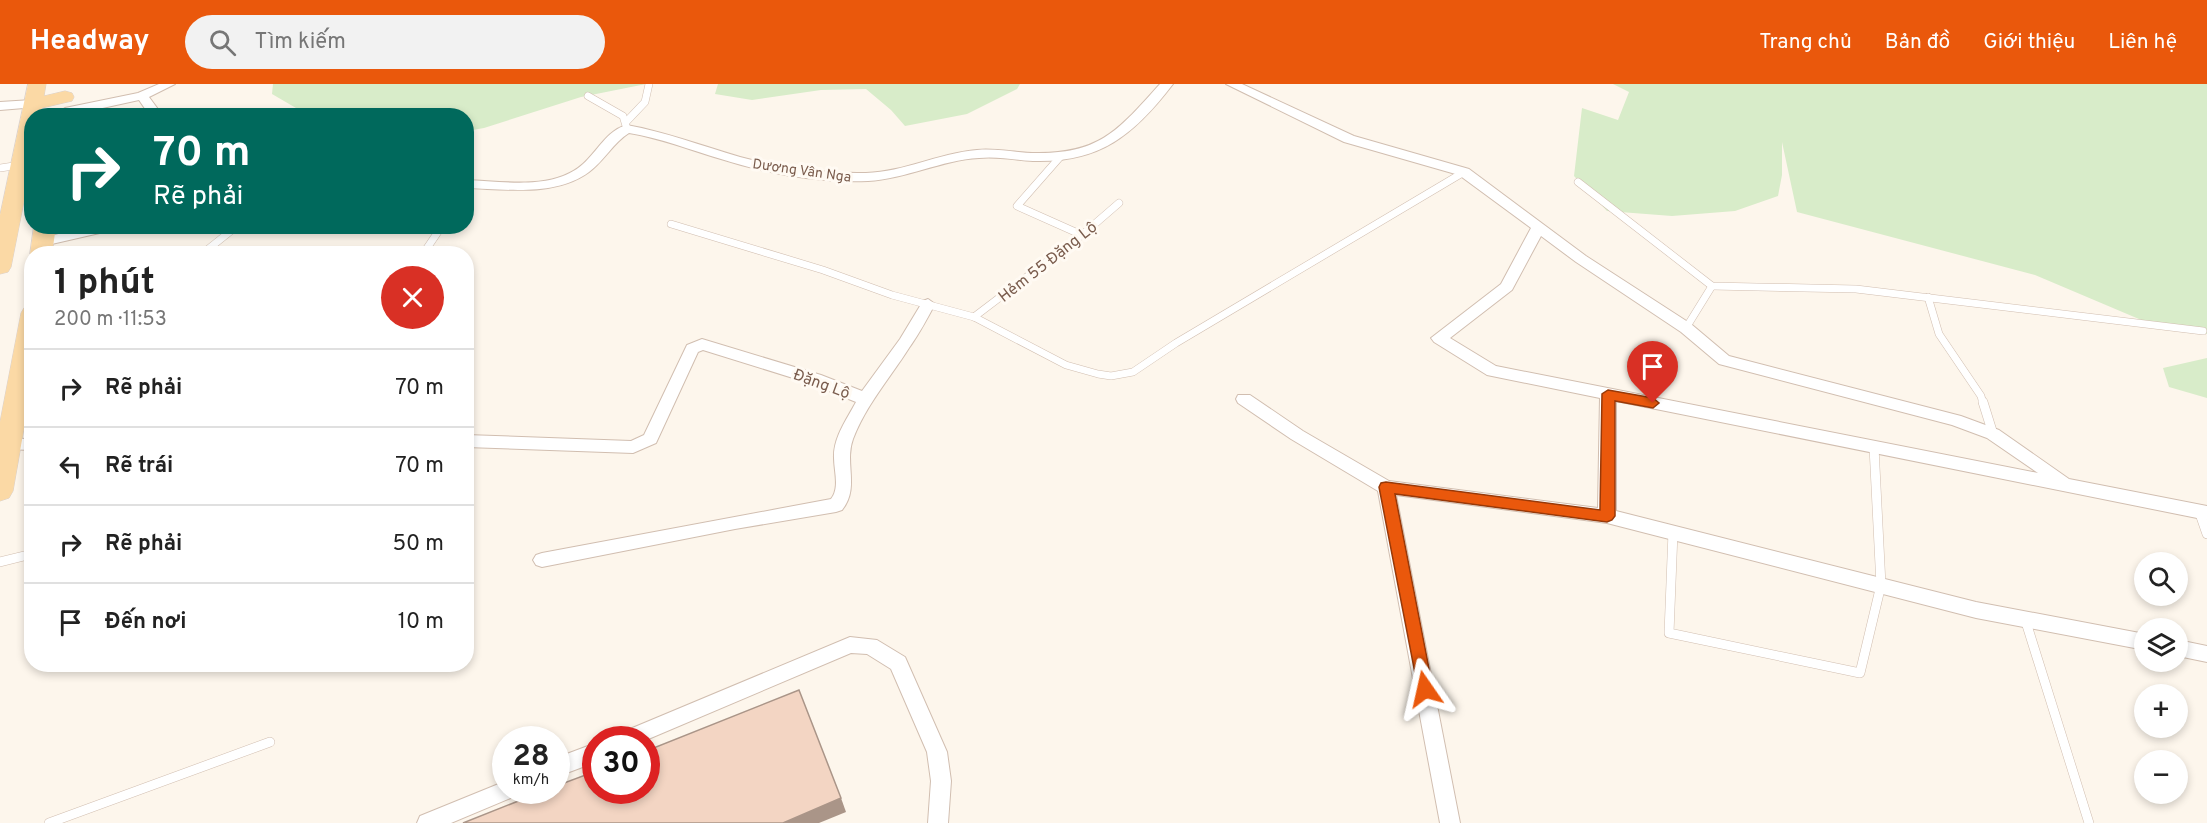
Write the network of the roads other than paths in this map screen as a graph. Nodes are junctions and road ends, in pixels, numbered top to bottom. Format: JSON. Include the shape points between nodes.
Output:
{"nodes":[{"id":1,"x":37,"y":84,"type":"edge"},
{"id":2,"x":169,"y":84,"type":"edge"},
{"id":3,"x":649,"y":84,"type":"edge"},
{"id":4,"x":1167,"y":84,"type":"edge"},
{"id":5,"x":1232,"y":84,"type":"edge"},
{"id":6,"x":142,"y":96,"type":"junction"},
{"id":7,"x":588,"y":96,"type":"dead end"},
{"id":8,"x":66,"y":102,"type":"edge"},
{"id":9,"x":32,"y":104,"type":"junction"},
{"id":10,"x":0,"y":106,"type":"edge"},
{"id":11,"x":31,"y":108,"type":"edge"},
{"id":12,"x":151,"y":108,"type":"edge"},
{"id":13,"x":627,"y":125,"type":"junction"},
{"id":14,"x":24,"y":127,"type":"edge"},
{"id":15,"x":1060,"y":157,"type":"junction"},
{"id":16,"x":10,"y":167,"type":"edge"},
{"id":17,"x":1464,"y":172,"type":"junction"},
{"id":18,"x":1578,"y":182,"type":"dead end"},
{"id":19,"x":474,"y":184,"type":"edge"},
{"id":20,"x":1119,"y":203,"type":"dead end"},
{"id":21,"x":671,"y":224,"type":"dead end"},
{"id":22,"x":1538,"y":228,"type":"junction"},
{"id":23,"x":75,"y":234,"type":"edge"},
{"id":24,"x":227,"y":234,"type":"edge"},
{"id":25,"x":1082,"y":235,"type":"junction"},
{"id":26,"x":43,"y":241,"type":"edge"},
{"id":27,"x":212,"y":246,"type":"edge"},
{"id":28,"x":0,"y":267,"type":"edge"},
{"id":29,"x":1712,"y":286,"type":"junction"},
{"id":30,"x":1928,"y":297,"type":"junction"},
{"id":31,"x":928,"y":304,"type":"junction"},
{"id":32,"x":974,"y":317,"type":"junction"},
{"id":33,"x":1686,"y":328,"type":"junction"},
{"id":34,"x":2203,"y":331,"type":"dead end"},
{"id":35,"x":24,"y":374,"type":"edge"},
{"id":36,"x":1608,"y":394,"type":"junction"},
{"id":37,"x":865,"y":399,"type":"junction"},
{"id":38,"x":1245,"y":399,"type":"dead end"},
{"id":39,"x":1993,"y":434,"type":"junction"},
{"id":40,"x":474,"y":441,"type":"edge"},
{"id":41,"x":20,"y":445,"type":"edge"},
{"id":42,"x":1874,"y":447,"type":"junction"},
{"id":43,"x":2067,"y":485,"type":"junction"},
{"id":44,"x":1386,"y":487,"type":"junction"},
{"id":45,"x":0,"y":491,"type":"edge"},
{"id":46,"x":2203,"y":512,"type":"edge"},
{"id":47,"x":1607,"y":516,"type":"junction"},
{"id":48,"x":1673,"y":532,"type":"junction"},
{"id":49,"x":2207,"y":534,"type":"edge"},
{"id":50,"x":24,"y":556,"type":"edge"},
{"id":51,"x":543,"y":560,"type":"dead end"},
{"id":52,"x":0,"y":562,"type":"edge"},
{"id":53,"x":1881,"y":585,"type":"junction"},
{"id":54,"x":2025,"y":619,"type":"junction"},
{"id":55,"x":2134,"y":640,"type":"edge"},
{"id":56,"x":2188,"y":650,"type":"edge"},
{"id":57,"x":2207,"y":654,"type":"edge"},
{"id":58,"x":658,"y":726,"type":"edge"},
{"id":59,"x":270,"y":742,"type":"dead end"},
{"id":60,"x":492,"y":796,"type":"edge"},
{"id":61,"x":49,"y":823,"type":"edge"},
{"id":62,"x":427,"y":823,"type":"edge"},
{"id":63,"x":938,"y":823,"type":"edge"},
{"id":64,"x":1450,"y":823,"type":"edge"},
{"id":65,"x":2089,"y":823,"type":"edge"}],
"edges":[{"from":1,"to":9,"type":"main road"},
{"from":2,"to":6,"type":"street"},
{"from":3,"to":13,"type":"lane","via":[[645,102]]},
{"from":4,"to":15,"type":"street","name":"Dương Vân Nga","via":[[1108,144]]},
{"from":5,"to":17,"type":"street","via":[[1349,139]]},
{"from":6,"to":8,"type":"street"},
{"from":6,"to":12,"type":"street"},
{"from":7,"to":13,"type":"lane","via":[[622,116]]},
{"from":8,"to":9,"type":"main road"},
{"from":9,"to":10,"type":"street"},
{"from":9,"to":11,"type":"main road"},
{"from":13,"to":15,"type":"street","name":"Dương Vân Nga","via":[[748,163],[842,176],[887,176],[977,153]]},
{"from":13,"to":19,"type":"street","via":[[584,170],[561,181]]},
{"from":14,"to":16,"type":"main road"},
{"from":15,"to":25,"type":"lane","via":[[1017,206]]},
{"from":16,"to":28,"type":"main road"},
{"from":17,"to":22,"type":"street"},
{"from":17,"to":32,"type":"lane","via":[[1133,372],[1111,376],[1066,365]]},
{"from":18,"to":29,"type":"lane"},
{"from":20,"to":25,"type":"lane","name":"Hẻm 55 Đặng Lộ"},
{"from":21,"to":31,"type":"lane"},
{"from":22,"to":33,"type":"street"},
{"from":22,"to":36,"type":"street","via":[[1507,286],[1439,338],[1492,371]]},
{"from":23,"to":26,"type":"street"},
{"from":24,"to":27,"type":"lane"},
{"from":25,"to":32,"type":"lane","name":"Hẻm 55 Đặng Lộ"},
{"from":29,"to":30,"type":"lane","via":[[1856,289]]},
{"from":29,"to":33,"type":"lane"},
{"from":30,"to":34,"type":"lane"},
{"from":30,"to":39,"type":"lane","via":[[1939,334],[1981,396]]},
{"from":31,"to":32,"type":"lane"},
{"from":31,"to":37,"type":"street"},
{"from":33,"to":39,"type":"street","via":[[1724,360],[1955,420]]},
{"from":35,"to":41,"type":"main road"},
{"from":36,"to":42,"type":"street"},
{"from":36,"to":47,"type":"street"},
{"from":37,"to":40,"type":"street","name":"Đặng Lộ","via":[[702,344],[692,349],[645,444],[633,447]]},
{"from":37,"to":51,"type":"street","name":"Đặng Lộ","via":[[842,449],[844,489],[836,505]]},
{"from":38,"to":44,"type":"street","via":[[1297,435]]},
{"from":39,"to":43,"type":"street"},
{"from":41,"to":45,"type":"main road"},
{"from":42,"to":43,"type":"street"},
{"from":42,"to":53,"type":"lane"},
{"from":43,"to":46,"type":"street"},
{"from":44,"to":47,"type":"street"},
{"from":44,"to":64,"type":"street"},
{"from":46,"to":49,"type":"lane"},
{"from":47,"to":48,"type":"street"},
{"from":48,"to":53,"type":"street"},
{"from":48,"to":53,"type":"lane","via":[[1669,633],[1860,673]]},
{"from":50,"to":52,"type":"lane"},
{"from":53,"to":54,"type":"street"},
{"from":54,"to":55,"type":"street"},
{"from":54,"to":65,"type":"lane"},
{"from":56,"to":57,"type":"street"},
{"from":58,"to":63,"type":"street","via":[[850,645],[870,646],[898,663],[937,752]]},
{"from":59,"to":61,"type":"lane"},
{"from":60,"to":62,"type":"street"}]}
